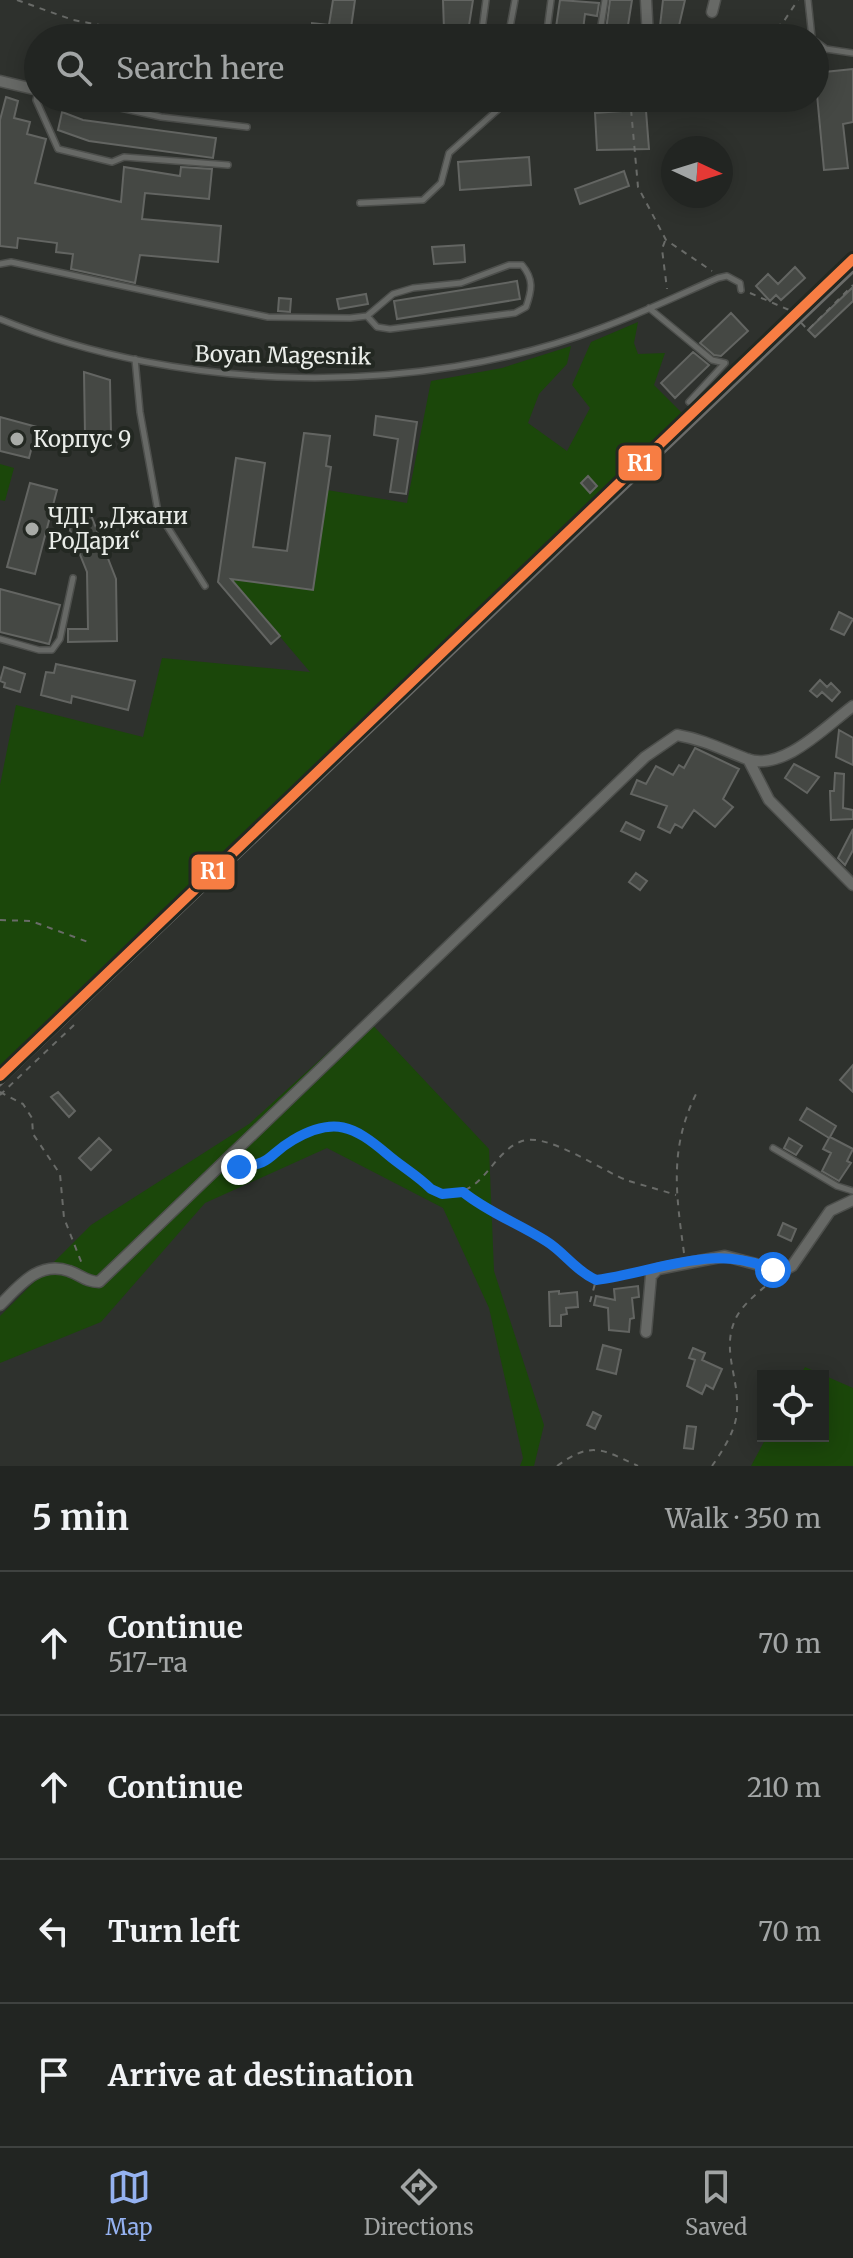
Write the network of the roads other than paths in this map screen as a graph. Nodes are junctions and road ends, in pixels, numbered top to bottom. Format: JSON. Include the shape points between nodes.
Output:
{"nodes":[{"id":1,"x":486,"y":0,"type":"edge"},
{"id":2,"x":515,"y":0,"type":"edge"},
{"id":3,"x":551,"y":0,"type":"edge"},
{"id":4,"x":605,"y":0,"type":"edge"},
{"id":5,"x":646,"y":0,"type":"edge"},
{"id":6,"x":715,"y":0,"type":"edge"},
{"id":7,"x":808,"y":0,"type":"edge"},
{"id":8,"x":712,"y":12,"type":"dead end"},
{"id":9,"x":483,"y":24,"type":"edge"},
{"id":10,"x":511,"y":24,"type":"edge"},
{"id":11,"x":548,"y":24,"type":"edge"},
{"id":12,"x":601,"y":24,"type":"edge"},
{"id":13,"x":647,"y":24,"type":"edge"},
{"id":14,"x":811,"y":24,"type":"edge"},
{"id":15,"x":829,"y":49,"type":"edge"},
{"id":16,"x":853,"y":53,"type":"edge"},
{"id":17,"x":0,"y":81,"type":"edge"},
{"id":18,"x":24,"y":87,"type":"edge"},
{"id":19,"x":41,"y":112,"type":"edge"},
{"id":20,"x":139,"y":112,"type":"edge"},
{"id":21,"x":495,"y":112,"type":"edge"},
{"id":22,"x":247,"y":127,"type":"dead end"},
{"id":23,"x":228,"y":165,"type":"dead end"},
{"id":24,"x":360,"y":203,"type":"dead end"},
{"id":25,"x":0,"y":264,"type":"edge"},
{"id":26,"x":741,"y":290,"type":"road end"},
{"id":27,"x":648,"y":308,"type":"junction"},
{"id":28,"x":367,"y":316,"type":"junction"},
{"id":29,"x":0,"y":319,"type":"edge"},
{"id":30,"x":135,"y":359,"type":"junction"},
{"id":31,"x":689,"y":402,"type":"dead end"},
{"id":32,"x":73,"y":578,"type":"dead end"},
{"id":33,"x":205,"y":586,"type":"dead end"},
{"id":34,"x":0,"y":639,"type":"edge"},
{"id":35,"x":853,"y":706,"type":"edge"},
{"id":36,"x":748,"y":759,"type":"junction"},
{"id":37,"x":853,"y":885,"type":"edge"},
{"id":38,"x":773,"y":1148,"type":"dead end"},
{"id":39,"x":853,"y":1191,"type":"edge"},
{"id":40,"x":853,"y":1200,"type":"edge"},
{"id":41,"x":0,"y":1305,"type":"edge"},
{"id":42,"x":646,"y":1332,"type":"dead end"}],
"edges":[{"from":1,"to":9,"type":"lane"},
{"from":2,"to":10,"type":"lane"},
{"from":3,"to":11,"type":"lane"},
{"from":4,"to":12,"type":"lane"},
{"from":5,"to":13,"type":"street"},
{"from":6,"to":8,"type":"street"},
{"from":7,"to":14,"type":"lane"},
{"from":15,"to":16,"type":"lane"},
{"from":17,"to":18,"type":"street"},
{"from":19,"to":23,"type":"lane","via":[[58,149],[112,162],[124,157]]},
{"from":20,"to":22,"type":"lane"},
{"from":21,"to":24,"type":"lane","via":[[449,153],[441,183],[423,200]]},
{"from":25,"to":28,"type":"lane","via":[[11,262],[268,317]]},
{"from":26,"to":27,"type":"lane","name":"Boyan Magesnik","via":[[740,283],[727,276]]},
{"from":27,"to":30,"type":"lane","name":"Boyan Magesnik","via":[[599,329],[421,372],[315,377],[176,369]]},
{"from":27,"to":31,"type":"lane","via":[[712,360],[725,363]]},
{"from":28,"to":28,"type":"lane","via":[[393,294],[413,288],[461,283],[509,265],[522,265],[530,274],[526,307],[515,313],[390,329],[377,327]]},
{"from":29,"to":30,"type":"lane","name":"Boyan Magesnik","via":[[46,338]]},
{"from":30,"to":33,"type":"lane","via":[[158,512]]},
{"from":32,"to":34,"type":"lane","via":[[60,639],[52,650]]},
{"from":35,"to":36,"type":"street","via":[[790,752],[765,762]]},
{"from":36,"to":37,"type":"street","via":[[769,800]]},
{"from":36,"to":41,"type":"street","via":[[710,741],[677,735],[645,757],[99,1282],[56,1268],[35,1272]]},
{"from":38,"to":39,"type":"lane"},
{"from":40,"to":42,"type":"street","via":[[830,1211],[792,1266],[782,1271],[725,1256],[658,1269],[651,1276]]}]}
